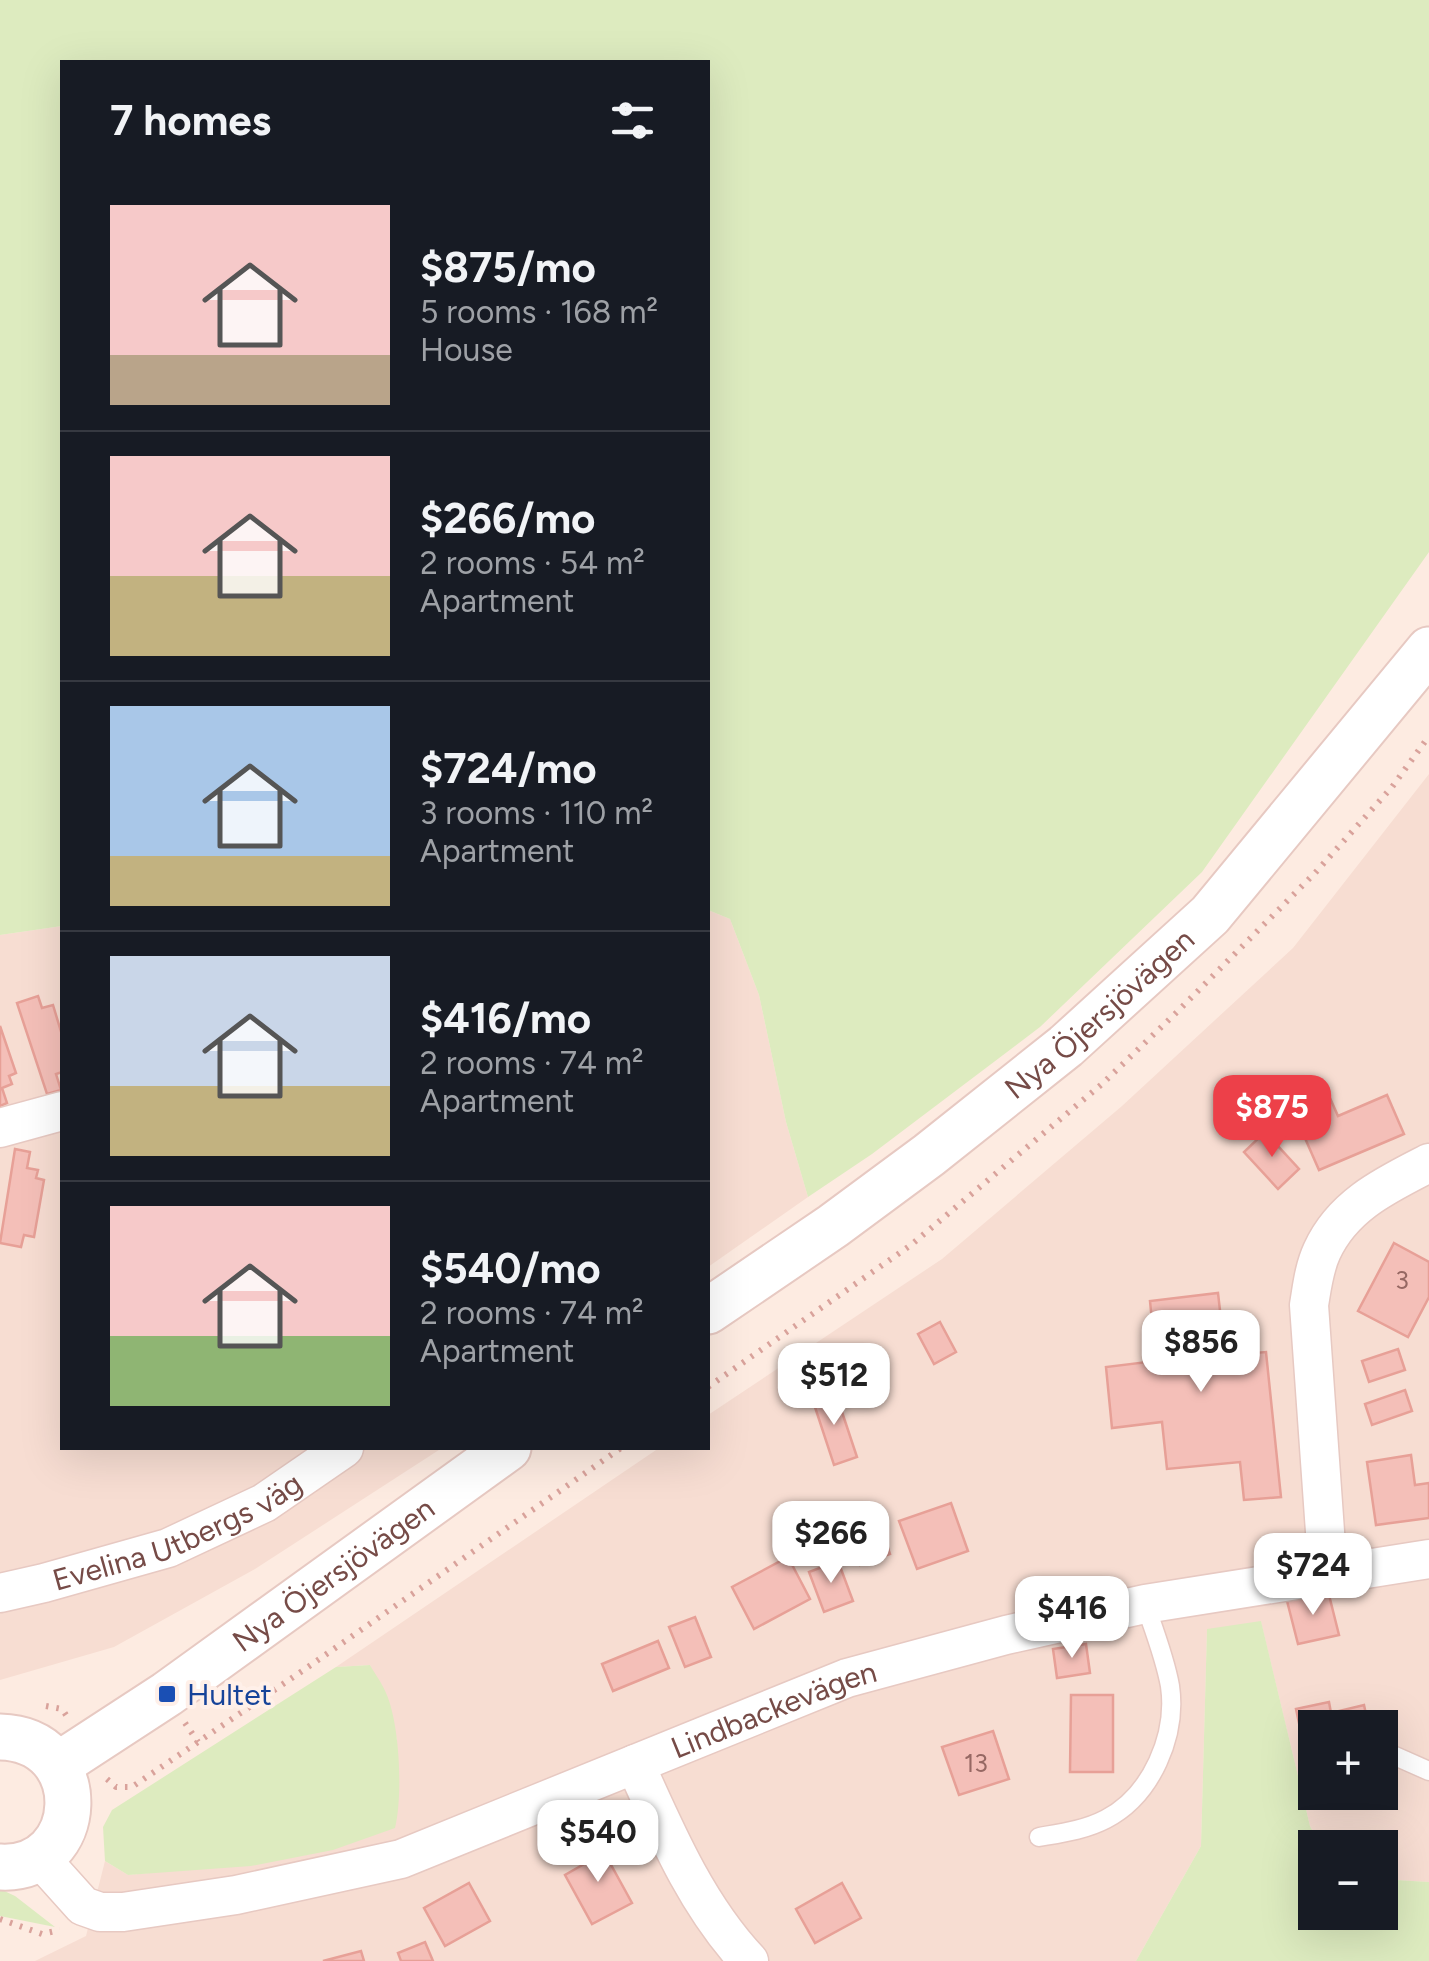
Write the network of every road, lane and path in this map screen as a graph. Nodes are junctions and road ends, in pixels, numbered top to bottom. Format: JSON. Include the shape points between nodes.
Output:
{"nodes":[{"id":1,"x":1429,"y":650,"type":"edge"},
{"id":2,"x":60,"y":1112,"type":"edge"},
{"id":3,"x":0,"y":1128,"type":"edge"},
{"id":4,"x":1429,"y":1163,"type":"edge"},
{"id":5,"x":710,"y":1310,"type":"edge"},
{"id":6,"x":341,"y":1450,"type":"edge"},
{"id":7,"x":505,"y":1450,"type":"edge"},
{"id":8,"x":618,"y":1450,"type":"edge"},
{"id":9,"x":1429,"y":1559,"type":"edge"},
{"id":10,"x":1328,"y":1574,"type":"junction"},
{"id":11,"x":0,"y":1592,"type":"edge"},
{"id":12,"x":1145,"y":1604,"type":"junction"},
{"id":13,"x":33,"y":1704,"type":"dead end"},
{"id":14,"x":184,"y":1722,"type":"dead end"},
{"id":15,"x":0,"y":1737,"type":"edge"},
{"id":16,"x":198,"y":1742,"type":"junction"},
{"id":17,"x":72,"y":1757,"type":"junction"},
{"id":18,"x":1398,"y":1757,"type":"edge"},
{"id":19,"x":634,"y":1764,"type":"junction"},
{"id":20,"x":1429,"y":1771,"type":"edge"},
{"id":21,"x":1039,"y":1837,"type":"dead end"},
{"id":22,"x":20,"y":1862,"type":"edge"},
{"id":23,"x":84,"y":1906,"type":"junction"},
{"id":24,"x":0,"y":1919,"type":"edge"},
{"id":25,"x":728,"y":1954,"type":"edge"}],
"edges":[{"from":1,"to":5,"type":"street","name":"Nya Öjersjövägen","via":[[1210,915],[1066,1046],[929,1155]]},
{"from":2,"to":3,"type":"street"},
{"from":4,"to":10,"type":"street","via":[[1374,1190],[1335,1228],[1314,1276],[1308,1305]]},
{"from":6,"to":11,"type":"street","name":"Evelina Utbergs väg","via":[[264,1503],[168,1548]]},
{"from":7,"to":17,"type":"street","name":"Nya Öjersjövägen"},
{"from":8,"to":16,"type":"path"},
{"from":9,"to":10,"type":"street","name":"Lindbackevägen"},
{"from":10,"to":12,"type":"street","name":"Lindbackevägen"},
{"from":12,"to":19,"type":"street","name":"Lindbackevägen","via":[[847,1678]]},
{"from":12,"to":21,"type":"lane","via":[[1170,1687],[1167,1742],[1144,1785],[1110,1818]]},
{"from":13,"to":17,"type":"path","via":[[62,1709]]},
{"from":14,"to":16,"type":"path"},
{"from":15,"to":17,"type":"street"},
{"from":16,"to":17,"type":"path","via":[[132,1787],[116,1787]]},
{"from":17,"to":22,"type":"street","via":[[62,1832],[52,1846]]},
{"from":18,"to":20,"type":"lane"},
{"from":19,"to":23,"type":"street","name":"Lindbackevägen","via":[[401,1858],[236,1895],[123,1912]]},
{"from":19,"to":25,"type":"street"},
{"from":22,"to":23,"type":"street"},
{"from":23,"to":24,"type":"path","via":[[52,1933]]}]}
